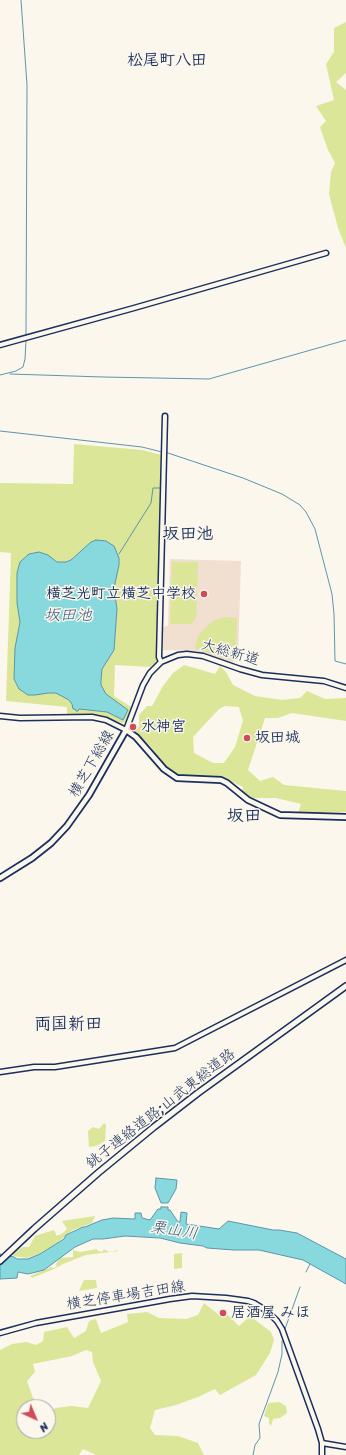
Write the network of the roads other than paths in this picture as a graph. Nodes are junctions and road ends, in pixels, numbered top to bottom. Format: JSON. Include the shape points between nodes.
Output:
{"nodes":[{"id":1,"x":326,"y":253,"type":"dead end"},
{"id":2,"x":0,"y":345,"type":"edge"},
{"id":3,"x":165,"y":416,"type":"dead end"},
{"id":4,"x":161,"y":662,"type":"junction"},
{"id":5,"x":346,"y":688,"type":"edge"},
{"id":6,"x":0,"y":716,"type":"edge"},
{"id":7,"x":126,"y":730,"type":"junction"},
{"id":8,"x":346,"y":817,"type":"edge"},
{"id":9,"x":0,"y":878,"type":"edge"},
{"id":10,"x":346,"y":960,"type":"edge"},
{"id":11,"x":346,"y":986,"type":"edge"},
{"id":12,"x":0,"y":1072,"type":"edge"},
{"id":13,"x":0,"y":1261,"type":"edge"},
{"id":14,"x":0,"y":1333,"type":"edge"},
{"id":15,"x":322,"y":1443,"type":"junction"},
{"id":16,"x":346,"y":1447,"type":"edge"},
{"id":17,"x":322,"y":1455,"type":"edge"}],
"edges":[{"from":1,"to":2,"type":"street"},
{"from":3,"to":4,"type":"street","via":[[159,657]]},
{"from":4,"to":5,"type":"street","name":"大総新道","via":[[178,655],[195,654],[262,675],[324,680]]},
{"from":4,"to":7,"type":"street","name":"大総新道","via":[[146,678]]},
{"from":6,"to":7,"type":"street","via":[[92,717],[106,720]]},
{"from":7,"to":8,"type":"main road","name":"横芝下総線","via":[[136,737],[164,769],[177,778],[221,780],[248,800],[280,816]]},
{"from":7,"to":9,"type":"main road","name":"横芝下総線","via":[[89,795],[67,826],[32,858]]},
{"from":10,"to":12,"type":"street","via":[[175,1048],[55,1068]]},
{"from":11,"to":13,"type":"highway","name":"銚子連絡道路;山武東総道路","via":[[177,1109],[104,1168]]},
{"from":14,"to":15,"type":"street","name":"横芝停車場吉田線","via":[[36,1323],[192,1296],[248,1301],[267,1310],[282,1329]]},
{"from":15,"to":16,"type":"street"},
{"from":15,"to":17,"type":"street","name":"横芝停車場吉田線"}]}
